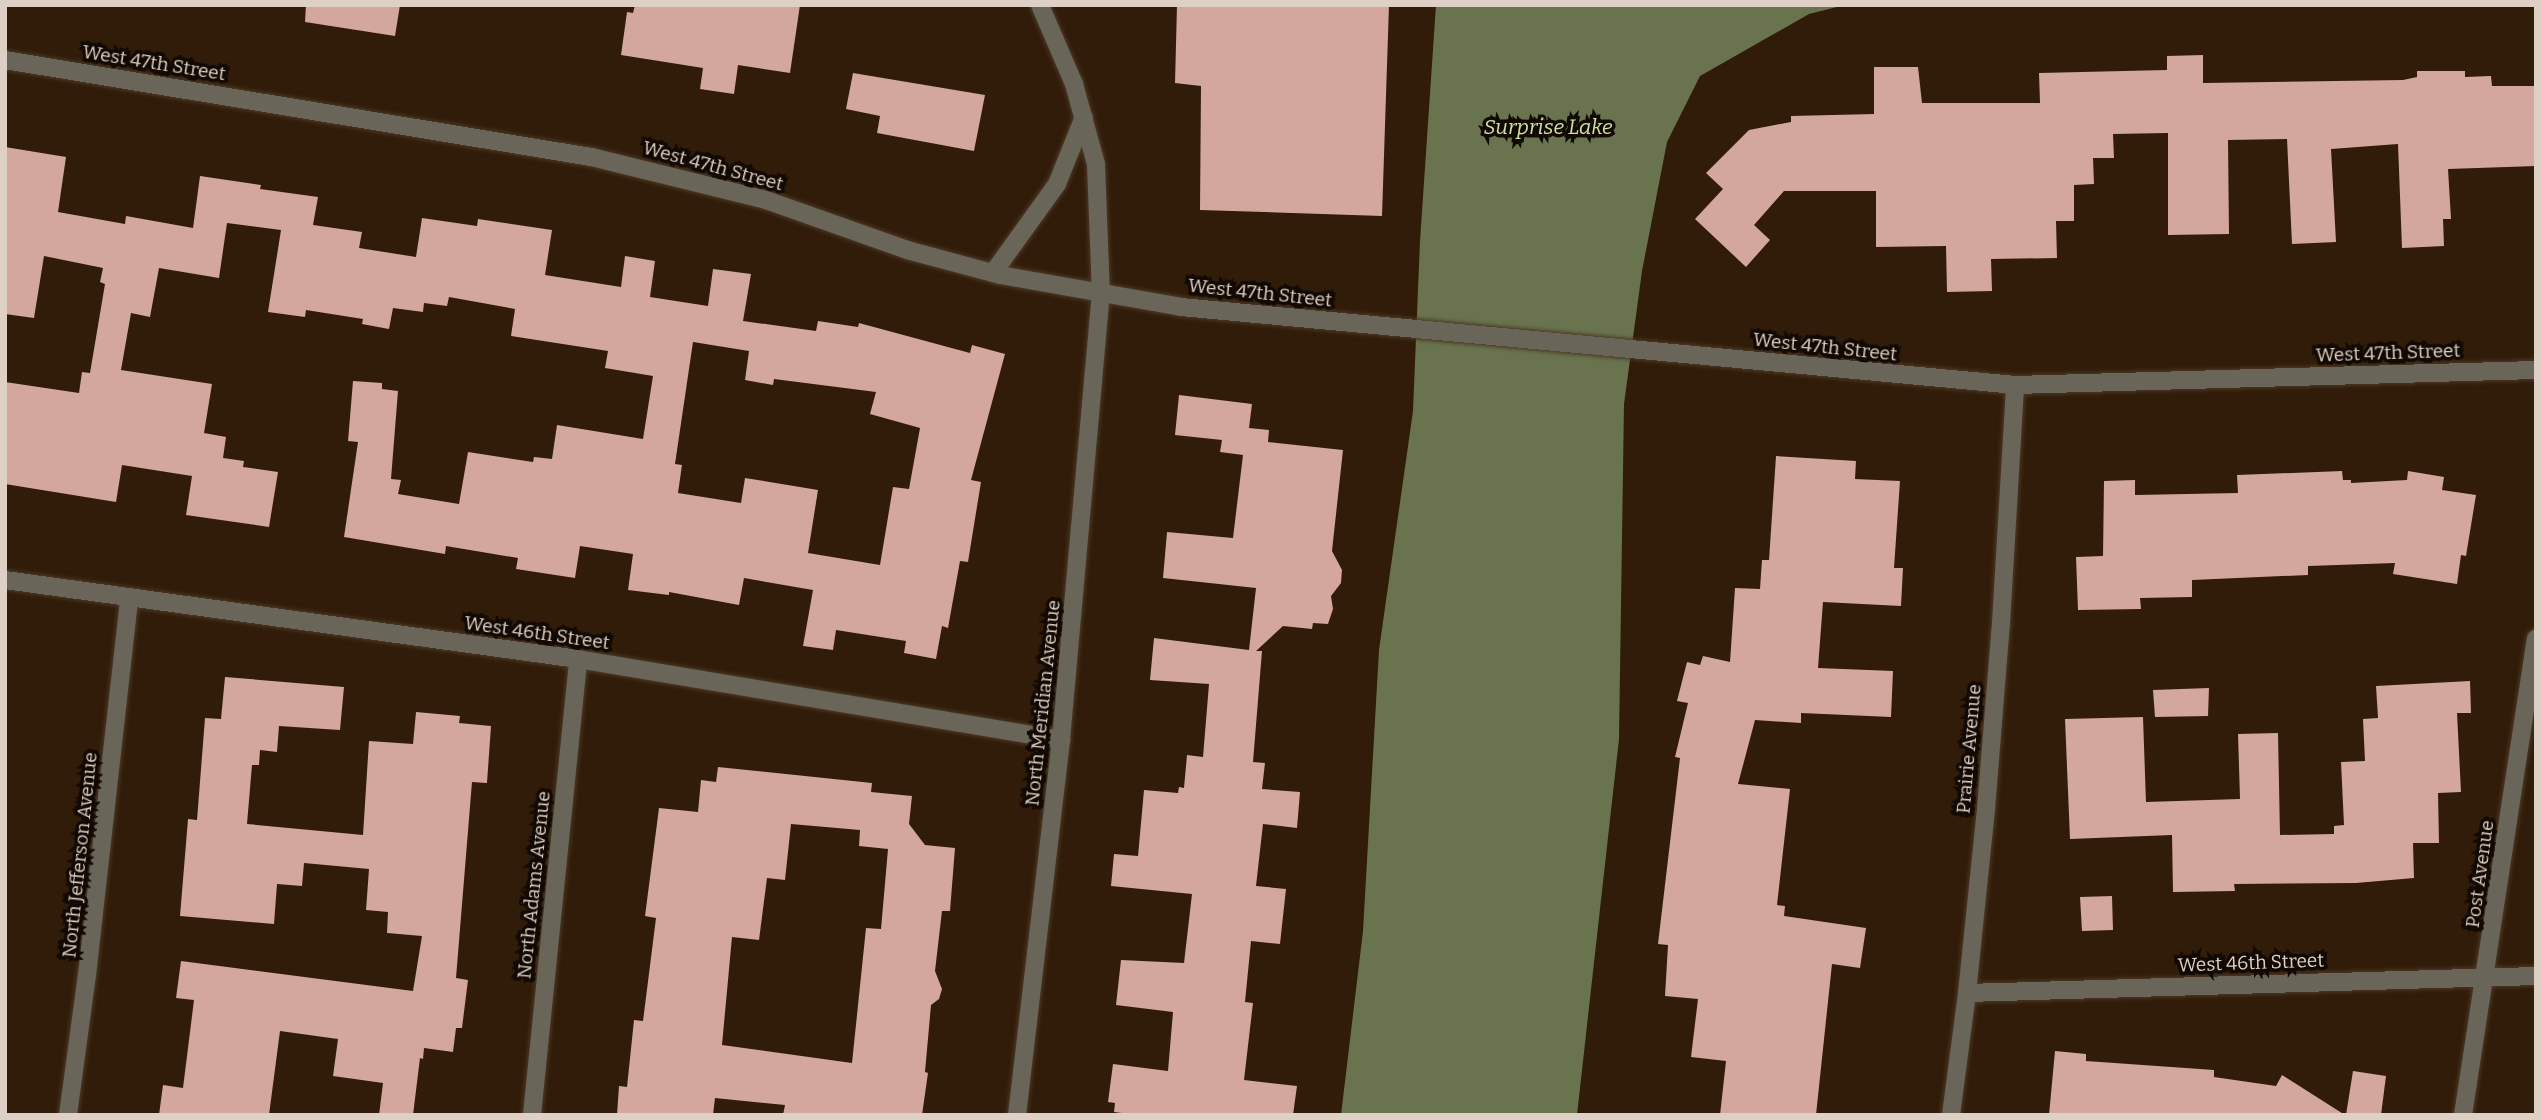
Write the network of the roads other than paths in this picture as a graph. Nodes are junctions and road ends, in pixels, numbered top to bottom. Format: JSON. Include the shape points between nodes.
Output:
{"nodes":[{"id":1,"x":1040,"y":5,"type":"edge"},
{"id":2,"x":5,"y":60,"type":"edge"},
{"id":3,"x":1084,"y":117,"type":"junction"},
{"id":4,"x":993,"y":274,"type":"junction"},
{"id":5,"x":1101,"y":295,"type":"junction"},
{"id":6,"x":2536,"y":370,"type":"edge"},
{"id":7,"x":2015,"y":385,"type":"junction"},
{"id":8,"x":5,"y":580,"type":"edge"},
{"id":9,"x":130,"y":599,"type":"junction"},
{"id":10,"x":2536,"y":639,"type":"edge"},
{"id":11,"x":578,"y":659,"type":"junction"},
{"id":12,"x":1061,"y":740,"type":"junction"},
{"id":13,"x":2536,"y":976,"type":"edge"},
{"id":14,"x":2486,"y":977,"type":"junction"},
{"id":15,"x":1967,"y":993,"type":"junction"},
{"id":16,"x":68,"y":1115,"type":"edge"},
{"id":17,"x":532,"y":1115,"type":"edge"},
{"id":18,"x":1017,"y":1115,"type":"edge"},
{"id":19,"x":1951,"y":1115,"type":"edge"},
{"id":20,"x":2463,"y":1115,"type":"edge"}],
"edges":[{"from":1,"to":3,"type":"street","name":"North Meridian Avenue","via":[[1067,64]]},
{"from":2,"to":4,"type":"street","name":"West 47th Street","via":[[627,164],[766,200],[907,250]]},
{"from":3,"to":4,"type":"street","via":[[1057,184]]},
{"from":3,"to":5,"type":"street","name":"North Meridian Avenue","via":[[1098,181]]},
{"from":4,"to":5,"type":"street","name":"West 47th Street"},
{"from":5,"to":7,"type":"street","name":"West 47th Street","via":[[1181,307]]},
{"from":5,"to":12,"type":"street","name":"North Meridian Avenue"},
{"from":6,"to":7,"type":"street","name":"West 47th Street"},
{"from":7,"to":15,"type":"street","name":"Prairie Avenue","via":[[2001,623]]},
{"from":8,"to":9,"type":"street","name":"West 46th Street"},
{"from":9,"to":11,"type":"street","name":"West 46th Street"},
{"from":9,"to":16,"type":"street","name":"North Jefferson Avenue"},
{"from":10,"to":14,"type":"street","name":"Post Avenue"},
{"from":11,"to":12,"type":"street","name":"West 46th Street"},
{"from":11,"to":17,"type":"street","name":"North Adams Avenue"},
{"from":12,"to":18,"type":"street","name":"North Meridian Avenue"},
{"from":13,"to":14,"type":"street","name":"West 46th Street"},
{"from":14,"to":15,"type":"street","name":"West 46th Street"},
{"from":14,"to":20,"type":"street","name":"Post Avenue"},
{"from":15,"to":19,"type":"street","name":"Prairie Avenue"}]}
